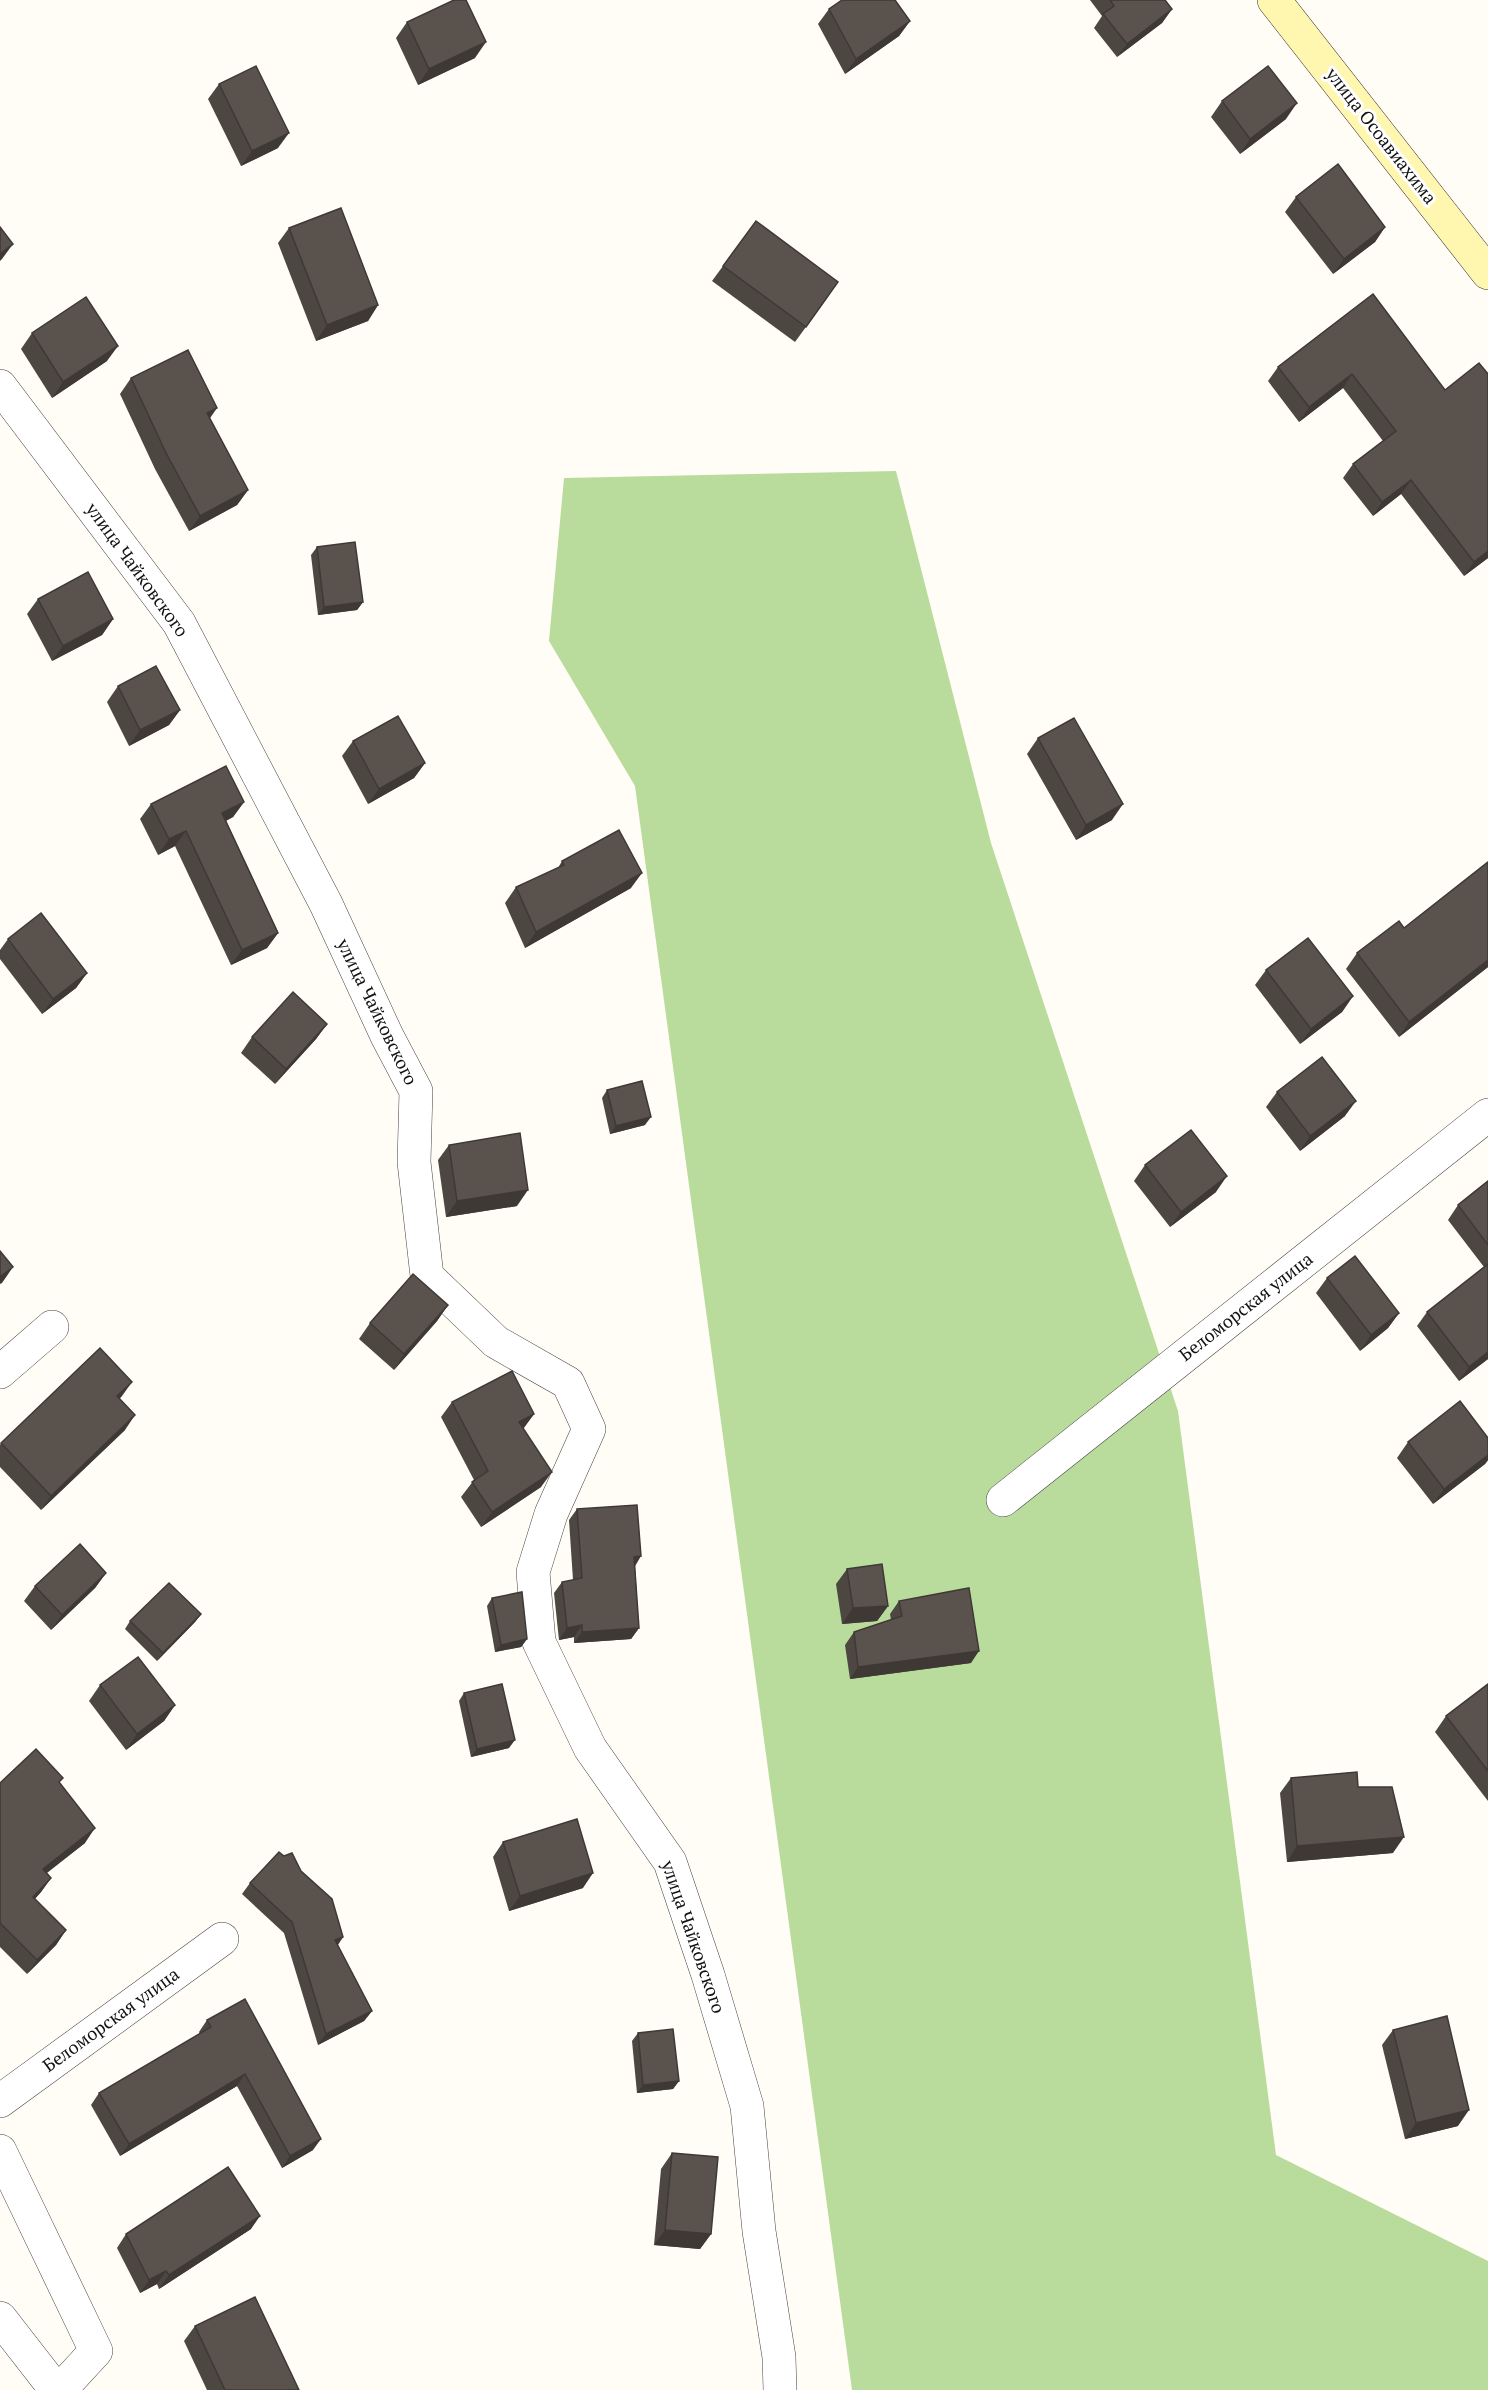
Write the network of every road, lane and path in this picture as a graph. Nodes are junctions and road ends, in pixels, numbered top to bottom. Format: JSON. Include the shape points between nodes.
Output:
{"nodes":[{"id":1,"x":1274,"y":0,"type":"edge"},
{"id":2,"x":1488,"y":273,"type":"edge"},
{"id":3,"x":0,"y":386,"type":"edge"},
{"id":4,"x":1488,"y":1115,"type":"edge"},
{"id":5,"x":52,"y":1327,"type":"dead end"},
{"id":6,"x":0,"y":1371,"type":"edge"},
{"id":7,"x":1003,"y":1500,"type":"dead end"},
{"id":8,"x":222,"y":1939,"type":"dead end"},
{"id":9,"x":0,"y":2100,"type":"edge"},
{"id":10,"x":0,"y":2151,"type":"edge"},
{"id":11,"x":0,"y":2318,"type":"edge"},
{"id":12,"x":58,"y":2390,"type":"edge"},
{"id":13,"x":780,"y":2390,"type":"edge"}],
"edges":[{"from":1,"to":2,"type":"street","name":"улица Осоавиахима"},
{"from":3,"to":13,"type":"street","name":"улица Чайковского","via":[[179,623],[326,904],[416,1091],[414,1162],[427,1276],[496,1342],[568,1383],[589,1429],[551,1514],[533,1572],[539,1642],[590,1748],[670,1862],[708,1975],[747,2106]]},
{"from":4,"to":7,"type":"street","name":"Беломорская улица"},
{"from":5,"to":6,"type":"street"},
{"from":8,"to":9,"type":"street","name":"Беломорская улица"},
{"from":10,"to":12,"type":"street","via":[[96,2351]]},
{"from":11,"to":12,"type":"street"}]}
